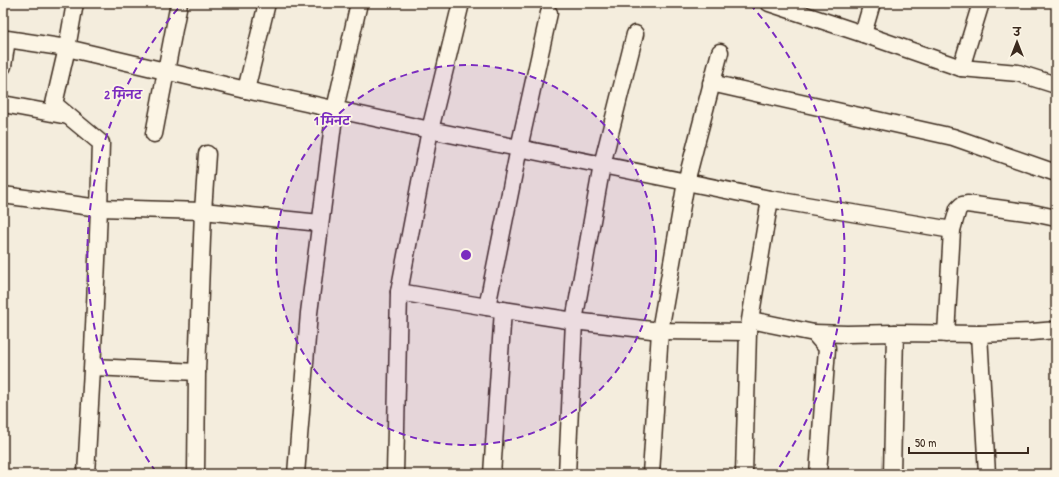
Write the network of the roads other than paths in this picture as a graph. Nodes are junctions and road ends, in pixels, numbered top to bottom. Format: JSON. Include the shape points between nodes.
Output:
{"nodes":[{"id":1,"x":75,"y":3,"type":"edge"},
{"id":2,"x":179,"y":3,"type":"edge"},
{"id":3,"x":266,"y":3,"type":"edge"},
{"id":4,"x":359,"y":3,"type":"edge"},
{"id":5,"x":461,"y":3,"type":"edge"},
{"id":6,"x":769,"y":3,"type":"edge"},
{"id":7,"x":872,"y":3,"type":"edge"},
{"id":8,"x":981,"y":3,"type":"edge"},
{"id":9,"x":549,"y":13,"type":"dead end"},
{"id":10,"x":635,"y":34,"type":"dead end"},
{"id":11,"x":863,"y":34,"type":"junction"},
{"id":12,"x":67,"y":48,"type":"junction"},
{"id":13,"x":720,"y":52,"type":"dead end"},
{"id":14,"x":3,"y":66,"type":"edge"},
{"id":15,"x":961,"y":68,"type":"junction"},
{"id":16,"x":166,"y":72,"type":"junction"},
{"id":17,"x":711,"y":83,"type":"junction"},
{"id":18,"x":1056,"y":85,"type":"edge"},
{"id":19,"x":246,"y":90,"type":"junction"},
{"id":20,"x":3,"y":104,"type":"edge"},
{"id":21,"x":335,"y":109,"type":"junction"},
{"id":22,"x":70,"y":116,"type":"junction"},
{"id":23,"x":430,"y":130,"type":"junction"},
{"id":24,"x":154,"y":134,"type":"dead end"},
{"id":25,"x":519,"y":148,"type":"junction"},
{"id":26,"x":207,"y":154,"type":"dead end"},
{"id":27,"x":602,"y":165,"type":"junction"},
{"id":28,"x":1056,"y":173,"type":"edge"},
{"id":29,"x":686,"y":182,"type":"junction"},
{"id":30,"x":3,"y":195,"type":"edge"},
{"id":31,"x":770,"y":199,"type":"junction"},
{"id":32,"x":100,"y":208,"type":"junction"},
{"id":33,"x":203,"y":211,"type":"junction"},
{"id":34,"x":1056,"y":218,"type":"edge"},
{"id":35,"x":320,"y":223,"type":"junction"},
{"id":36,"x":952,"y":230,"type":"junction"},
{"id":37,"x":399,"y":292,"type":"junction"},
{"id":38,"x":487,"y":306,"type":"junction"},
{"id":39,"x":503,"y":310,"type":"junction"},
{"id":40,"x":574,"y":321,"type":"junction"},
{"id":41,"x":750,"y":326,"type":"junction"},
{"id":42,"x":1056,"y":330,"type":"edge"},
{"id":43,"x":660,"y":331,"type":"junction"},
{"id":44,"x":814,"y":333,"type":"junction"},
{"id":45,"x":895,"y":333,"type":"junction"},
{"id":46,"x":946,"y":334,"type":"junction"},
{"id":47,"x":979,"y":334,"type":"junction"},
{"id":48,"x":93,"y":367,"type":"junction"},
{"id":49,"x":196,"y":372,"type":"junction"},
{"id":50,"x":86,"y":474,"type":"edge"},
{"id":51,"x":196,"y":474,"type":"edge"},
{"id":52,"x":296,"y":474,"type":"edge"},
{"id":53,"x":395,"y":474,"type":"edge"},
{"id":54,"x":492,"y":474,"type":"edge"},
{"id":55,"x":566,"y":474,"type":"edge"},
{"id":56,"x":651,"y":474,"type":"edge"},
{"id":57,"x":744,"y":474,"type":"edge"},
{"id":58,"x":818,"y":474,"type":"edge"},
{"id":59,"x":892,"y":474,"type":"edge"},
{"id":60,"x":987,"y":474,"type":"edge"}],
"edges":[{"from":1,"to":12,"type":"street"},
{"from":2,"to":16,"type":"street"},
{"from":3,"to":19,"type":"street"},
{"from":4,"to":21,"type":"street"},
{"from":5,"to":23,"type":"street"},
{"from":6,"to":11,"type":"street"},
{"from":7,"to":11,"type":"street"},
{"from":8,"to":15,"type":"street"},
{"from":9,"to":25,"type":"street"},
{"from":10,"to":27,"type":"street"},
{"from":11,"to":15,"type":"street"},
{"from":12,"to":14,"type":"street","via":[[7,39]]},
{"from":12,"to":16,"type":"street"},
{"from":12,"to":22,"type":"street","via":[[54,104]]},
{"from":13,"to":17,"type":"street"},
{"from":15,"to":18,"type":"street","via":[[1018,73]]},
{"from":16,"to":19,"type":"street"},
{"from":16,"to":24,"type":"street"},
{"from":17,"to":28,"type":"street","via":[[953,137]]},
{"from":17,"to":29,"type":"street"},
{"from":19,"to":21,"type":"street"},
{"from":20,"to":22,"type":"street"},
{"from":21,"to":23,"type":"street"},
{"from":21,"to":35,"type":"street"},
{"from":22,"to":32,"type":"street","via":[[101,142]]},
{"from":23,"to":25,"type":"street"},
{"from":23,"to":37,"type":"street"},
{"from":25,"to":27,"type":"street"},
{"from":25,"to":38,"type":"street"},
{"from":26,"to":33,"type":"street"},
{"from":27,"to":29,"type":"street"},
{"from":27,"to":40,"type":"street"},
{"from":29,"to":31,"type":"street"},
{"from":29,"to":43,"type":"street"},
{"from":30,"to":32,"type":"street"},
{"from":31,"to":36,"type":"street"},
{"from":31,"to":41,"type":"street"},
{"from":32,"to":33,"type":"street"},
{"from":32,"to":48,"type":"street"},
{"from":33,"to":35,"type":"street"},
{"from":33,"to":49,"type":"street"},
{"from":34,"to":36,"type":"street","via":[[967,204],[958,209]]},
{"from":35,"to":52,"type":"street","via":[[309,313]]},
{"from":36,"to":46,"type":"street"},
{"from":37,"to":38,"type":"street"},
{"from":37,"to":53,"type":"street"},
{"from":38,"to":39,"type":"street"},
{"from":39,"to":40,"type":"street"},
{"from":39,"to":54,"type":"street"},
{"from":40,"to":43,"type":"street"},
{"from":40,"to":55,"type":"street"},
{"from":41,"to":43,"type":"street"},
{"from":41,"to":44,"type":"street"},
{"from":41,"to":57,"type":"street"},
{"from":42,"to":47,"type":"street"},
{"from":43,"to":56,"type":"street"},
{"from":44,"to":45,"type":"street"},
{"from":44,"to":58,"type":"street","via":[[827,348]]},
{"from":45,"to":46,"type":"street"},
{"from":45,"to":59,"type":"street"},
{"from":46,"to":47,"type":"street"},
{"from":47,"to":60,"type":"street"},
{"from":48,"to":49,"type":"street"},
{"from":48,"to":50,"type":"street"},
{"from":49,"to":51,"type":"street"}]}
